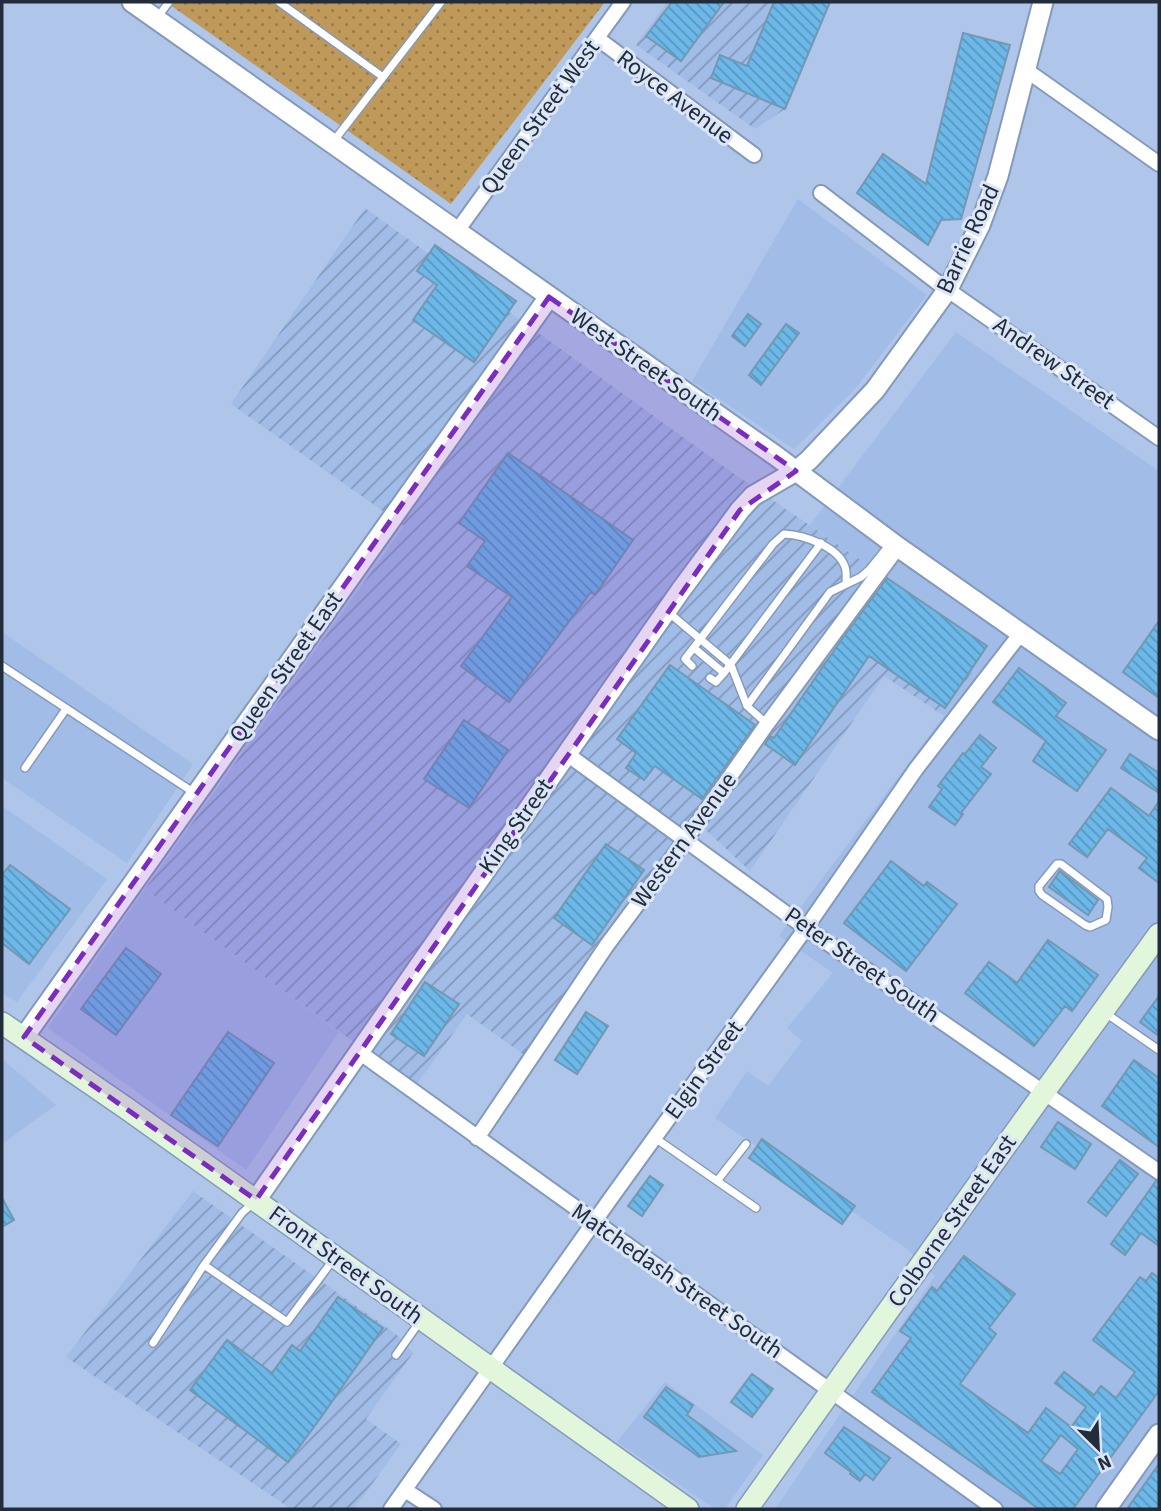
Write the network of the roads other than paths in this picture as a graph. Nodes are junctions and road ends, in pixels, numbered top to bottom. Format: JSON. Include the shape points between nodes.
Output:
{"nodes":[{"id":1,"x":132,"y":2,"type":"edge"},
{"id":2,"x":169,"y":2,"type":"edge"},
{"id":3,"x":279,"y":2,"type":"edge"},
{"id":4,"x":441,"y":2,"type":"edge"},
{"id":5,"x":623,"y":2,"type":"edge"},
{"id":6,"x":1043,"y":2,"type":"edge"},
{"id":7,"x":157,"y":19,"type":"junction"},
{"id":8,"x":597,"y":38,"type":"junction"},
{"id":9,"x":1026,"y":69,"type":"junction"},
{"id":10,"x":383,"y":77,"type":"junction"},
{"id":11,"x":333,"y":143,"type":"junction"},
{"id":12,"x":754,"y":155,"type":"dead end"},
{"id":13,"x":1159,"y":164,"type":"edge"},
{"id":14,"x":821,"y":193,"type":"dead end"},
{"id":15,"x":457,"y":232,"type":"junction"},
{"id":16,"x":948,"y":289,"type":"junction"},
{"id":17,"x":549,"y":297,"type":"junction"},
{"id":18,"x":1159,"y":438,"type":"edge"},
{"id":19,"x":796,"y":471,"type":"junction"},
{"id":20,"x":821,"y":543,"type":"junction"},
{"id":21,"x":895,"y":544,"type":"junction"},
{"id":22,"x":846,"y":584,"type":"junction"},
{"id":23,"x":862,"y":595,"type":"junction"},
{"id":24,"x":667,"y":611,"type":"junction"},
{"id":25,"x":1021,"y":633,"type":"junction"},
{"id":26,"x":701,"y":638,"type":"junction"},
{"id":27,"x":694,"y":648,"type":"junction"},
{"id":28,"x":731,"y":665,"type":"junction"},
{"id":29,"x":2,"y":666,"type":"edge"},
{"id":30,"x":692,"y":666,"type":"dead end"},
{"id":31,"x":724,"y":673,"type":"junction"},
{"id":32,"x":710,"y":678,"type":"dead end"},
{"id":33,"x":747,"y":706,"type":"junction"},
{"id":34,"x":66,"y":709,"type":"junction"},
{"id":35,"x":767,"y":724,"type":"junction"},
{"id":36,"x":1159,"y":730,"type":"edge"},
{"id":37,"x":567,"y":754,"type":"junction"},
{"id":38,"x":25,"y":768,"type":"dead end"},
{"id":39,"x":197,"y":794,"type":"junction"},
{"id":40,"x":686,"y":839,"type":"junction"},
{"id":41,"x":1106,"y":920,"type":"joint"},
{"id":42,"x":806,"y":928,"type":"junction"},
{"id":43,"x":1159,"y":934,"type":"edge"},
{"id":44,"x":1103,"y":1012,"type":"junction"},
{"id":45,"x":2,"y":1023,"type":"edge"},
{"id":46,"x":24,"y":1037,"type":"junction"},
{"id":47,"x":1159,"y":1050,"type":"edge"},
{"id":48,"x":359,"y":1052,"type":"junction"},
{"id":49,"x":1044,"y":1092,"type":"junction"},
{"id":50,"x":477,"y":1138,"type":"junction"},
{"id":51,"x":655,"y":1138,"type":"junction"},
{"id":52,"x":746,"y":1144,"type":"dead end"},
{"id":53,"x":1159,"y":1172,"type":"edge"},
{"id":54,"x":717,"y":1181,"type":"junction"},
{"id":55,"x":256,"y":1200,"type":"junction"},
{"id":56,"x":756,"y":1208,"type":"dead end"},
{"id":57,"x":594,"y":1222,"type":"junction"},
{"id":58,"x":335,"y":1257,"type":"junction"},
{"id":59,"x":204,"y":1265,"type":"junction"},
{"id":60,"x":422,"y":1319,"type":"junction"},
{"id":61,"x":153,"y":1343,"type":"dead end"},
{"id":62,"x":396,"y":1355,"type":"dead end"},
{"id":63,"x":490,"y":1368,"type":"junction"},
{"id":64,"x":832,"y":1391,"type":"junction"},
{"id":65,"x":1159,"y":1434,"type":"edge"},
{"id":66,"x":405,"y":1490,"type":"junction"},
{"id":67,"x":391,"y":1509,"type":"edge"},
{"id":68,"x":434,"y":1509,"type":"edge"},
{"id":69,"x":688,"y":1509,"type":"edge"},
{"id":70,"x":747,"y":1509,"type":"edge"},
{"id":71,"x":995,"y":1509,"type":"edge"},
{"id":72,"x":1106,"y":1509,"type":"edge"}],
"edges":[{"from":1,"to":7,"type":"street","name":"West Street South"},
{"from":2,"to":7,"type":"lane"},
{"from":3,"to":10,"type":"lane"},
{"from":4,"to":10,"type":"lane"},
{"from":5,"to":8,"type":"street","name":"Queen Street West"},
{"from":6,"to":9,"type":"street","name":"Barrie Road"},
{"from":7,"to":11,"type":"street","name":"West Street South"},
{"from":8,"to":12,"type":"street","name":"Royce Avenue"},
{"from":8,"to":15,"type":"street","name":"Queen Street West"},
{"from":9,"to":13,"type":"street"},
{"from":9,"to":16,"type":"street","name":"Barrie Road","via":[[998,176]]},
{"from":10,"to":11,"type":"lane"},
{"from":11,"to":15,"type":"street","name":"West Street South"},
{"from":14,"to":16,"type":"street"},
{"from":15,"to":17,"type":"street","name":"West Street South"},
{"from":16,"to":18,"type":"street","name":"Andrew Street"},
{"from":16,"to":19,"type":"street","name":"Barrie Road","via":[[875,390]]},
{"from":17,"to":19,"type":"street","name":"West Street South"},
{"from":17,"to":39,"type":"street","name":"Queen Street East"},
{"from":19,"to":21,"type":"street","name":"West Street South"},
{"from":19,"to":24,"type":"street","name":"King Street","via":[[740,510]]},
{"from":20,"to":22,"type":"lane","via":[[846,567]]},
{"from":20,"to":26,"type":"lane","via":[[784,534]]},
{"from":20,"to":28,"type":"lane"},
{"from":21,"to":22,"type":"lane","via":[[861,577]]},
{"from":21,"to":23,"type":"street","name":"Western Avenue"},
{"from":21,"to":25,"type":"street","name":"West Street South"},
{"from":22,"to":23,"type":"lane"},
{"from":22,"to":33,"type":"lane","via":[[830,592]]},
{"from":23,"to":35,"type":"street","name":"Western Avenue"},
{"from":24,"to":26,"type":"lane"},
{"from":24,"to":37,"type":"street","name":"King Street"},
{"from":25,"to":36,"type":"street","name":"West Street South"},
{"from":25,"to":42,"type":"street","name":"Elgin Street","via":[[916,769]]},
{"from":26,"to":27,"type":"lane"},
{"from":26,"to":28,"type":"lane"},
{"from":27,"to":30,"type":"lane","via":[[685,659]]},
{"from":27,"to":31,"type":"lane"},
{"from":28,"to":31,"type":"lane"},
{"from":28,"to":33,"type":"lane"},
{"from":29,"to":34,"type":"lane"},
{"from":31,"to":32,"type":"lane","via":[[716,681]]},
{"from":33,"to":35,"type":"lane"},
{"from":34,"to":38,"type":"lane"},
{"from":34,"to":39,"type":"lane"},
{"from":35,"to":40,"type":"street","name":"Western Avenue"},
{"from":37,"to":40,"type":"street","name":"Peter Street South"},
{"from":37,"to":48,"type":"street","name":"King Street"},
{"from":39,"to":46,"type":"street","name":"Queen Street East"},
{"from":40,"to":42,"type":"street","name":"Peter Street South"},
{"from":40,"to":50,"type":"street","name":"Western Avenue","via":[[607,945]]},
{"from":41,"to":41,"type":"lane","via":[[1107,900],[1061,864],[1054,866],[1039,886],[1042,895],[1086,925]]},
{"from":42,"to":49,"type":"street","name":"Peter Street South"},
{"from":42,"to":51,"type":"street","name":"Elgin Street"},
{"from":43,"to":44,"type":"main road","name":"Colborne Street East"},
{"from":44,"to":47,"type":"lane"},
{"from":44,"to":49,"type":"main road","name":"Colborne Street East"},
{"from":45,"to":46,"type":"main road","name":"Front Street South"},
{"from":46,"to":55,"type":"main road","name":"Front Street South"},
{"from":48,"to":50,"type":"street","name":"Matchedash Street South"},
{"from":48,"to":55,"type":"street","name":"King Street"},
{"from":49,"to":53,"type":"street","name":"Peter Street South"},
{"from":49,"to":64,"type":"main road","name":"Colborne Street East"},
{"from":50,"to":57,"type":"street","name":"Matchedash Street South"},
{"from":51,"to":54,"type":"lane"},
{"from":51,"to":57,"type":"street","name":"Elgin Street"},
{"from":52,"to":54,"type":"lane"},
{"from":54,"to":56,"type":"lane"},
{"from":55,"to":58,"type":"main road","name":"Front Street South"},
{"from":55,"to":59,"type":"lane"},
{"from":57,"to":63,"type":"street","name":"Elgin Street"},
{"from":57,"to":64,"type":"street","name":"Matchedash Street South"},
{"from":58,"to":59,"type":"lane","via":[[287,1322]]},
{"from":58,"to":60,"type":"main road","name":"Front Street South"},
{"from":59,"to":61,"type":"lane"},
{"from":60,"to":62,"type":"lane"},
{"from":60,"to":63,"type":"main road","name":"Front Street South"},
{"from":63,"to":66,"type":"street","name":"Elgin Street"},
{"from":63,"to":69,"type":"main road","name":"Front Street South"},
{"from":64,"to":70,"type":"main road","name":"Colborne Street East"},
{"from":64,"to":71,"type":"street","name":"Matchedash Street South"},
{"from":65,"to":72,"type":"street"},
{"from":66,"to":67,"type":"street","name":"Elgin Street"},
{"from":66,"to":68,"type":"street"}]}
